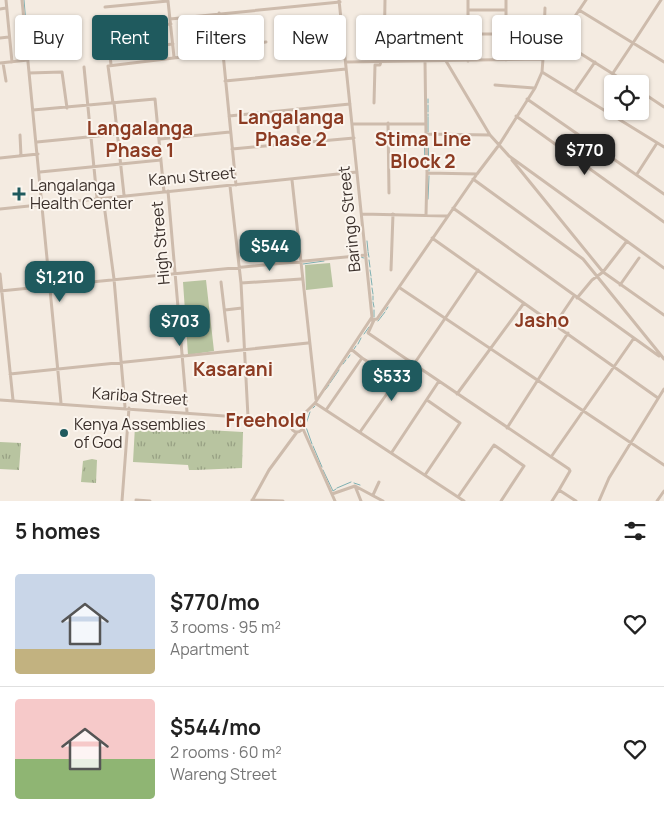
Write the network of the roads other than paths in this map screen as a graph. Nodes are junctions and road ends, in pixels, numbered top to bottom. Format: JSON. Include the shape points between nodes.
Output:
{"nodes":[{"id":1,"x":6,"y":0,"type":"edge"},
{"id":2,"x":22,"y":0,"type":"edge"},
{"id":3,"x":386,"y":0,"type":"edge"},
{"id":4,"x":468,"y":0,"type":"edge"},
{"id":5,"x":506,"y":0,"type":"edge"},
{"id":6,"x":586,"y":0,"type":"edge"},
{"id":7,"x":661,"y":0,"type":"edge"},
{"id":8,"x":168,"y":1,"type":"edge"},
{"id":9,"x":340,"y":1,"type":"edge"},
{"id":10,"x":6,"y":8,"type":"junction"},
{"id":11,"x":105,"y":8,"type":"dead end"},
{"id":12,"x":545,"y":8,"type":"dead end"},
{"id":13,"x":0,"y":9,"type":"edge"},
{"id":14,"x":468,"y":10,"type":"junction"},
{"id":15,"x":506,"y":10,"type":"junction"},
{"id":16,"x":579,"y":10,"type":"junction"},
{"id":17,"x":219,"y":13,"type":"joint"},
{"id":18,"x":24,"y":15,"type":"edge"},
{"id":19,"x":341,"y":15,"type":"edge"},
{"id":20,"x":468,"y":15,"type":"edge"},
{"id":21,"x":506,"y":15,"type":"edge"},
{"id":22,"x":545,"y":15,"type":"edge"},
{"id":23,"x":576,"y":15,"type":"edge"},
{"id":24,"x":170,"y":19,"type":"junction"},
{"id":25,"x":168,"y":24,"type":"edge"},
{"id":26,"x":171,"y":24,"type":"junction"},
{"id":27,"x":8,"y":37,"type":"junction"},
{"id":28,"x":0,"y":38,"type":"edge"},
{"id":29,"x":633,"y":43,"type":"junction"},
{"id":30,"x":173,"y":44,"type":"junction"},
{"id":31,"x":168,"y":45,"type":"edge"},
{"id":32,"x":581,"y":52,"type":"edge"},
{"id":33,"x":178,"y":56,"type":"edge"},
{"id":34,"x":174,"y":57,"type":"junction"},
{"id":35,"x":28,"y":60,"type":"joint"},
{"id":36,"x":111,"y":60,"type":"edge"},
{"id":37,"x":224,"y":60,"type":"edge"},
{"id":38,"x":506,"y":60,"type":"edge"},
{"id":39,"x":543,"y":60,"type":"edge"},
{"id":40,"x":382,"y":61,"type":"junction"},
{"id":41,"x":426,"y":61,"type":"junction"},
{"id":42,"x":446,"y":61,"type":"junction"},
{"id":43,"x":468,"y":61,"type":"joint"},
{"id":44,"x":12,"y":62,"type":"junction"},
{"id":45,"x":346,"y":62,"type":"joint"},
{"id":46,"x":595,"y":62,"type":"junction"},
{"id":47,"x":664,"y":62,"type":"edge"},
{"id":48,"x":1,"y":63,"type":"edge"},
{"id":49,"x":111,"y":65,"type":"junction"},
{"id":50,"x":84,"y":67,"type":"dead end"},
{"id":51,"x":346,"y":69,"type":"junction"},
{"id":52,"x":542,"y":72,"type":"junction"},
{"id":53,"x":29,"y":73,"type":"junction"},
{"id":54,"x":613,"y":73,"type":"junction"},
{"id":55,"x":616,"y":75,"type":"edge"},
{"id":56,"x":6,"y":81,"type":"dead end"},
{"id":57,"x":226,"y":81,"type":"junction"},
{"id":58,"x":495,"y":85,"type":"dead end"},
{"id":59,"x":535,"y":88,"type":"junction"},
{"id":60,"x":575,"y":91,"type":"junction"},
{"id":61,"x":649,"y":98,"type":"edge"},
{"id":62,"x":527,"y":99,"type":"junction"},
{"id":63,"x":114,"y":103,"type":"junction"},
{"id":64,"x":374,"y":103,"type":"dead end"},
{"id":65,"x":350,"y":104,"type":"junction"},
{"id":66,"x":88,"y":105,"type":"junction"},
{"id":67,"x":664,"y":107,"type":"edge"},
{"id":68,"x":67,"y":108,"type":"junction"},
{"id":69,"x":297,"y":109,"type":"junction"},
{"id":70,"x":33,"y":110,"type":"junction"},
{"id":71,"x":229,"y":116,"type":"junction"},
{"id":72,"x":516,"y":116,"type":"junction"},
{"id":73,"x":388,"y":123,"type":"junction"},
{"id":74,"x":352,"y":124,"type":"junction"},
{"id":75,"x":426,"y":124,"type":"junction"},
{"id":76,"x":158,"y":130,"type":"junction"},
{"id":77,"x":230,"y":132,"type":"junction"},
{"id":78,"x":117,"y":133,"type":"junction"},
{"id":79,"x":426,"y":134,"type":"junction"},
{"id":80,"x":20,"y":135,"type":"dead end"},
{"id":81,"x":490,"y":135,"type":"junction"},
{"id":82,"x":91,"y":136,"type":"junction"},
{"id":83,"x":354,"y":138,"type":"junction"},
{"id":84,"x":160,"y":139,"type":"junction"},
{"id":85,"x":37,"y":142,"type":"junction"},
{"id":86,"x":299,"y":143,"type":"junction"},
{"id":87,"x":657,"y":143,"type":"junction"},
{"id":88,"x":499,"y":145,"type":"junction"},
{"id":89,"x":664,"y":147,"type":"edge"},
{"id":90,"x":232,"y":149,"type":"junction"},
{"id":91,"x":38,"y":154,"type":"junction"},
{"id":92,"x":21,"y":156,"type":"junction"},
{"id":93,"x":509,"y":156,"type":"junction"},
{"id":94,"x":0,"y":158,"type":"edge"},
{"id":95,"x":161,"y":160,"type":"junction"},
{"id":96,"x":120,"y":164,"type":"junction"},
{"id":97,"x":94,"y":167,"type":"junction"},
{"id":98,"x":40,"y":172,"type":"junction"},
{"id":99,"x":357,"y":172,"type":"junction"},
{"id":100,"x":428,"y":173,"type":"junction"},
{"id":101,"x":476,"y":174,"type":"junction"},
{"id":102,"x":637,"y":174,"type":"junction"},
{"id":103,"x":473,"y":179,"type":"junction"},
{"id":104,"x":292,"y":180,"type":"junction"},
{"id":105,"x":236,"y":185,"type":"junction"},
{"id":106,"x":230,"y":186,"type":"junction"},
{"id":107,"x":166,"y":192,"type":"junction"},
{"id":108,"x":389,"y":193,"type":"dead end"},
{"id":109,"x":664,"y":194,"type":"edge"},
{"id":110,"x":124,"y":195,"type":"junction"},
{"id":111,"x":103,"y":197,"type":"junction"},
{"id":112,"x":97,"y":198,"type":"junction"},
{"id":113,"x":41,"y":204,"type":"junction"},
{"id":114,"x":453,"y":208,"type":"junction"},
{"id":115,"x":0,"y":209,"type":"edge"},
{"id":116,"x":362,"y":214,"type":"junction"},
{"id":117,"x":393,"y":214,"type":"junction"},
{"id":118,"x":426,"y":215,"type":"junction"},
{"id":119,"x":447,"y":216,"type":"junction"},
{"id":120,"x":664,"y":222,"type":"edge"},
{"id":121,"x":432,"y":238,"type":"junction"},
{"id":122,"x":627,"y":241,"type":"junction"},
{"id":123,"x":366,"y":255,"type":"junction"},
{"id":124,"x":639,"y":258,"type":"dead end"},
{"id":125,"x":299,"y":262,"type":"junction"},
{"id":126,"x":239,"y":268,"type":"junction"},
{"id":127,"x":664,"y":268,"type":"edge"},
{"id":128,"x":391,"y":270,"type":"dead end"},
{"id":129,"x":478,"y":270,"type":"junction"},
{"id":130,"x":603,"y":272,"type":"junction"},
{"id":131,"x":0,"y":274,"type":"edge"},
{"id":132,"x":175,"y":275,"type":"junction"},
{"id":133,"x":597,"y":276,"type":"junction"},
{"id":134,"x":114,"y":279,"type":"junction"},
{"id":135,"x":301,"y":279,"type":"junction"},
{"id":136,"x":221,"y":282,"type":"dead end"},
{"id":137,"x":241,"y":283,"type":"junction"},
{"id":138,"x":620,"y":285,"type":"junction"},
{"id":139,"x":49,"y":286,"type":"junction"},
{"id":140,"x":400,"y":288,"type":"junction"},
{"id":141,"x":1,"y":291,"type":"edge"},
{"id":142,"x":576,"y":297,"type":"junction"},
{"id":143,"x":524,"y":303,"type":"junction"},
{"id":144,"x":242,"y":308,"type":"junction"},
{"id":145,"x":225,"y":310,"type":"junction"},
{"id":146,"x":178,"y":315,"type":"junction"},
{"id":147,"x":664,"y":315,"type":"edge"},
{"id":148,"x":154,"y":318,"type":"dead end"},
{"id":149,"x":446,"y":319,"type":"junction"},
{"id":150,"x":373,"y":320,"type":"junction"},
{"id":151,"x":555,"y":324,"type":"junction"},
{"id":152,"x":568,"y":333,"type":"junction"},
{"id":153,"x":634,"y":338,"type":"junction"},
{"id":154,"x":228,"y":340,"type":"dead end"},
{"id":155,"x":308,"y":343,"type":"junction"},
{"id":156,"x":351,"y":349,"type":"junction"},
{"id":157,"x":245,"y":350,"type":"junction"},
{"id":158,"x":489,"y":350,"type":"junction"},
{"id":159,"x":183,"y":356,"type":"junction"},
{"id":160,"x":362,"y":358,"type":"junction"},
{"id":161,"x":664,"y":359,"type":"edge"},
{"id":162,"x":410,"y":362,"type":"junction"},
{"id":163,"x":121,"y":363,"type":"junction"},
{"id":164,"x":414,"y":364,"type":"junction"},
{"id":165,"x":615,"y":365,"type":"junction"},
{"id":166,"x":58,"y":370,"type":"junction"},
{"id":167,"x":10,"y":374,"type":"junction"},
{"id":168,"x":396,"y":380,"type":"junction"},
{"id":169,"x":439,"y":381,"type":"junction"},
{"id":170,"x":537,"y":382,"type":"junction"},
{"id":171,"x":664,"y":389,"type":"edge"},
{"id":172,"x":457,"y":394,"type":"junction"},
{"id":173,"x":658,"y":398,"type":"junction"},
{"id":174,"x":0,"y":400,"type":"edge"},
{"id":175,"x":13,"y":400,"type":"junction"},
{"id":176,"x":427,"y":400,"type":"junction"},
{"id":177,"x":316,"y":401,"type":"junction"},
{"id":178,"x":61,"y":403,"type":"junction"},
{"id":179,"x":127,"y":408,"type":"junction"},
{"id":180,"x":326,"y":410,"type":"junction"},
{"id":181,"x":583,"y":411,"type":"junction"},
{"id":182,"x":187,"y":412,"type":"junction"},
{"id":183,"x":305,"y":414,"type":"junction"},
{"id":184,"x":248,"y":417,"type":"junction"},
{"id":185,"x":279,"y":419,"type":"junction"},
{"id":186,"x":297,"y":420,"type":"junction"},
{"id":187,"x":303,"y":423,"type":"junction"},
{"id":188,"x":292,"y":428,"type":"junction"},
{"id":189,"x":508,"y":428,"type":"junction"},
{"id":190,"x":303,"y":429,"type":"junction"},
{"id":191,"x":298,"y":432,"type":"junction"},
{"id":192,"x":360,"y":432,"type":"junction"},
{"id":193,"x":307,"y":438,"type":"junction"},
{"id":194,"x":289,"y":442,"type":"junction"},
{"id":195,"x":630,"y":443,"type":"junction"},
{"id":196,"x":392,"y":452,"type":"junction"},
{"id":197,"x":551,"y":457,"type":"junction"},
{"id":198,"x":664,"y":465,"type":"edge"},
{"id":199,"x":425,"y":475,"type":"junction"},
{"id":200,"x":379,"y":482,"type":"dead end"},
{"id":201,"x":355,"y":486,"type":"junction"},
{"id":202,"x":559,"y":490,"type":"junction"},
{"id":203,"x":664,"y":491,"type":"edge"},
{"id":204,"x":332,"y":494,"type":"junction"},
{"id":205,"x":373,"y":495,"type":"junction"},
{"id":206,"x":458,"y":497,"type":"junction"},
{"id":207,"x":136,"y":500,"type":"edge"},
{"id":208,"x":252,"y":500,"type":"edge"},
{"id":209,"x":122,"y":501,"type":"edge"},
{"id":210,"x":150,"y":501,"type":"edge"},
{"id":211,"x":283,"y":501,"type":"edge"},
{"id":212,"x":335,"y":501,"type":"edge"},
{"id":213,"x":362,"y":501,"type":"edge"},
{"id":214,"x":383,"y":501,"type":"edge"},
{"id":215,"x":464,"y":501,"type":"edge"},
{"id":216,"x":501,"y":501,"type":"edge"},
{"id":217,"x":552,"y":501,"type":"edge"},
{"id":218,"x":576,"y":501,"type":"edge"},
{"id":219,"x":599,"y":501,"type":"edge"},
{"id":220,"x":657,"y":501,"type":"edge"}],
"edges":[{"from":1,"to":10,"type":"street"},
{"from":2,"to":18,"type":"street"},
{"from":3,"to":40,"type":"street"},
{"from":4,"to":14,"type":"street"},
{"from":5,"to":15,"type":"street"},
{"from":6,"to":16,"type":"street"},
{"from":7,"to":29,"type":"street"},
{"from":8,"to":11,"type":"street"},
{"from":8,"to":24,"type":"street"},
{"from":9,"to":17,"type":"street"},
{"from":9,"to":19,"type":"street","name":"Baringo Street"},
{"from":10,"to":13,"type":"street"},
{"from":10,"to":27,"type":"street"},
{"from":12,"to":22,"type":"street"},
{"from":14,"to":15,"type":"street"},
{"from":14,"to":20,"type":"street"},
{"from":15,"to":21,"type":"street"},
{"from":16,"to":23,"type":"street"},
{"from":16,"to":29,"type":"street"},
{"from":17,"to":24,"type":"street"},
{"from":24,"to":26,"type":"street"},
{"from":25,"to":26,"type":"street"},
{"from":26,"to":30,"type":"street"},
{"from":27,"to":28,"type":"street"},
{"from":27,"to":44,"type":"street"},
{"from":29,"to":47,"type":"street"},
{"from":29,"to":54,"type":"street"},
{"from":30,"to":31,"type":"street"},
{"from":30,"to":34,"type":"street"},
{"from":32,"to":46,"type":"street"},
{"from":33,"to":34,"type":"street"},
{"from":34,"to":49,"type":"street"},
{"from":35,"to":44,"type":"street"},
{"from":35,"to":53,"type":"street"},
{"from":36,"to":49,"type":"street"},
{"from":37,"to":57,"type":"street"},
{"from":38,"to":43,"type":"street"},
{"from":39,"to":52,"type":"street"},
{"from":40,"to":41,"type":"street"},
{"from":40,"to":45,"type":"street"},
{"from":40,"to":64,"type":"street","via":[[375,65]]},
{"from":41,"to":42,"type":"street"},
{"from":41,"to":75,"type":"street"},
{"from":42,"to":43,"type":"street"},
{"from":42,"to":81,"type":"street"},
{"from":44,"to":48,"type":"street"},
{"from":45,"to":51,"type":"street","name":"Baringo Street"},
{"from":46,"to":54,"type":"street"},
{"from":46,"to":60,"type":"street"},
{"from":48,"to":56,"type":"street"},
{"from":49,"to":63,"type":"street","via":[[108,66]]},
{"from":50,"to":66,"type":"street"},
{"from":51,"to":57,"type":"street"},
{"from":51,"to":65,"type":"street","name":"Baringo Street"},
{"from":52,"to":59,"type":"street"},
{"from":52,"to":60,"type":"street"},
{"from":53,"to":68,"type":"street","via":[[62,72]]},
{"from":53,"to":70,"type":"street"},
{"from":54,"to":55,"type":"street"},
{"from":57,"to":71,"type":"street"},
{"from":58,"to":59,"type":"street"},
{"from":59,"to":62,"type":"street"},
{"from":60,"to":87,"type":"street"},
{"from":61,"to":67,"type":"street"},
{"from":62,"to":72,"type":"street"},
{"from":62,"to":102,"type":"street"},
{"from":63,"to":66,"type":"street"},
{"from":63,"to":76,"type":"street","name":"High Street","via":[[155,99]]},
{"from":63,"to":78,"type":"street"},
{"from":65,"to":69,"type":"street"},
{"from":65,"to":74,"type":"street","name":"Baringo Street"},
{"from":66,"to":68,"type":"street"},
{"from":66,"to":82,"type":"street"},
{"from":68,"to":70,"type":"street"},
{"from":69,"to":71,"type":"street"},
{"from":69,"to":86,"type":"street"},
{"from":70,"to":85,"type":"street"},
{"from":71,"to":77,"type":"street"},
{"from":72,"to":88,"type":"street"},
{"from":72,"to":120,"type":"street"},
{"from":73,"to":74,"type":"street"},
{"from":73,"to":75,"type":"street"},
{"from":73,"to":108,"type":"street"},
{"from":74,"to":83,"type":"street","name":"Baringo Street"},
{"from":75,"to":79,"type":"street"},
{"from":76,"to":78,"type":"street"},
{"from":76,"to":84,"type":"street","name":"High Street"},
{"from":77,"to":84,"type":"street"},
{"from":77,"to":90,"type":"street"},
{"from":78,"to":82,"type":"street"},
{"from":78,"to":96,"type":"street"},
{"from":79,"to":81,"type":"street"},
{"from":79,"to":100,"type":"street"},
{"from":80,"to":92,"type":"street"},
{"from":81,"to":88,"type":"street"},
{"from":82,"to":85,"type":"street"},
{"from":82,"to":97,"type":"street"},
{"from":83,"to":86,"type":"street"},
{"from":83,"to":99,"type":"street","name":"Baringo Street"},
{"from":84,"to":95,"type":"street","name":"High Street"},
{"from":85,"to":91,"type":"street"},
{"from":86,"to":90,"type":"street"},
{"from":87,"to":89,"type":"street"},
{"from":87,"to":102,"type":"street"},
{"from":88,"to":93,"type":"street"},
{"from":88,"to":101,"type":"street"},
{"from":90,"to":105,"type":"street"},
{"from":91,"to":92,"type":"street"},
{"from":91,"to":98,"type":"street"},
{"from":92,"to":94,"type":"street"},
{"from":93,"to":122,"type":"street"},
{"from":93,"to":130,"type":"street"},
{"from":95,"to":96,"type":"street"},
{"from":95,"to":107,"type":"street","name":"High Street"},
{"from":96,"to":97,"type":"street"},
{"from":96,"to":110,"type":"street"},
{"from":97,"to":98,"type":"street"},
{"from":97,"to":112,"type":"street"},
{"from":98,"to":113,"type":"street"},
{"from":99,"to":104,"type":"street","name":"Kanu Street"},
{"from":99,"to":116,"type":"street","name":"Baringo Street"},
{"from":100,"to":101,"type":"street"},
{"from":100,"to":118,"type":"street"},
{"from":101,"to":103,"type":"street"},
{"from":102,"to":109,"type":"street"},
{"from":103,"to":114,"type":"street"},
{"from":103,"to":133,"type":"street","via":[[570,248]]},
{"from":104,"to":105,"type":"street","name":"Kanu Street"},
{"from":104,"to":125,"type":"street"},
{"from":105,"to":106,"type":"street","name":"Kanu Street"},
{"from":106,"to":107,"type":"street","name":"Kanu Street"},
{"from":106,"to":126,"type":"street"},
{"from":107,"to":110,"type":"street","name":"Kanu Street"},
{"from":107,"to":132,"type":"street","name":"High Street"},
{"from":110,"to":111,"type":"street","name":"Kanu Street"},
{"from":111,"to":112,"type":"street","name":"Kanu Street"},
{"from":111,"to":134,"type":"street"},
{"from":112,"to":113,"type":"street","name":"Kanu Street"},
{"from":113,"to":115,"type":"street","name":"Kanu Street"},
{"from":113,"to":139,"type":"street"},
{"from":114,"to":119,"type":"street"},
{"from":114,"to":142,"type":"street"},
{"from":116,"to":117,"type":"street"},
{"from":116,"to":123,"type":"street","name":"Baringo Street"},
{"from":117,"to":118,"type":"street"},
{"from":117,"to":128,"type":"street"},
{"from":118,"to":119,"type":"street"},
{"from":119,"to":121,"type":"street"},
{"from":121,"to":129,"type":"street"},
{"from":121,"to":140,"type":"street"},
{"from":122,"to":127,"type":"street"},
{"from":122,"to":130,"type":"street"},
{"from":123,"to":125,"type":"street"},
{"from":123,"to":150,"type":"street","name":"Baringo Street"},
{"from":124,"to":138,"type":"street"},
{"from":125,"to":126,"type":"street"},
{"from":125,"to":135,"type":"street"},
{"from":126,"to":132,"type":"street"},
{"from":126,"to":137,"type":"street"},
{"from":129,"to":143,"type":"street"},
{"from":129,"to":149,"type":"street"},
{"from":130,"to":133,"type":"street"},
{"from":130,"to":138,"type":"street"},
{"from":131,"to":141,"type":"street"},
{"from":132,"to":134,"type":"street"},
{"from":132,"to":146,"type":"street","name":"High Street"},
{"from":133,"to":142,"type":"street"},
{"from":133,"to":161,"type":"street"},
{"from":134,"to":139,"type":"street"},
{"from":134,"to":163,"type":"street"},
{"from":135,"to":137,"type":"street"},
{"from":135,"to":155,"type":"street"},
{"from":136,"to":145,"type":"street"},
{"from":137,"to":144,"type":"street"},
{"from":138,"to":147,"type":"street"},
{"from":139,"to":141,"type":"street"},
{"from":139,"to":166,"type":"street"},
{"from":140,"to":149,"type":"street"},
{"from":140,"to":150,"type":"street","via":[[378,319]]},
{"from":141,"to":167,"type":"street"},
{"from":142,"to":151,"type":"street"},
{"from":142,"to":153,"type":"street"},
{"from":143,"to":151,"type":"street"},
{"from":143,"to":158,"type":"street"},
{"from":144,"to":145,"type":"street"},
{"from":144,"to":157,"type":"street"},
{"from":145,"to":154,"type":"street"},
{"from":146,"to":148,"type":"street"},
{"from":146,"to":159,"type":"street","name":"High Street"},
{"from":149,"to":158,"type":"street"},
{"from":149,"to":164,"type":"street"},
{"from":150,"to":156,"type":"street"},
{"from":150,"to":162,"type":"street","name":"Baringo Street","via":[[368,333]]},
{"from":151,"to":152,"type":"street"},
{"from":152,"to":165,"type":"street"},
{"from":152,"to":170,"type":"street"},
{"from":153,"to":161,"type":"street"},
{"from":153,"to":165,"type":"street"},
{"from":155,"to":157,"type":"street"},
{"from":155,"to":177,"type":"street"},
{"from":156,"to":160,"type":"street"},
{"from":156,"to":177,"type":"street"},
{"from":157,"to":159,"type":"street"},
{"from":157,"to":184,"type":"street"},
{"from":158,"to":170,"type":"street"},
{"from":158,"to":172,"type":"street"},
{"from":159,"to":163,"type":"street"},
{"from":159,"to":182,"type":"street","name":"High Street"},
{"from":160,"to":168,"type":"street"},
{"from":160,"to":180,"type":"street"},
{"from":162,"to":164,"type":"street"},
{"from":162,"to":168,"type":"street"},
{"from":163,"to":166,"type":"street"},
{"from":163,"to":179,"type":"street"},
{"from":164,"to":169,"type":"street"},
{"from":165,"to":173,"type":"street"},
{"from":165,"to":181,"type":"street"},
{"from":166,"to":167,"type":"street"},
{"from":166,"to":178,"type":"street"},
{"from":167,"to":175,"type":"street"},
{"from":168,"to":192,"type":"street"},
{"from":169,"to":172,"type":"street"},
{"from":169,"to":176,"type":"street"},
{"from":170,"to":181,"type":"street"},
{"from":170,"to":189,"type":"street"},
{"from":171,"to":173,"type":"street"},
{"from":172,"to":189,"type":"street"},
{"from":173,"to":195,"type":"street"},
{"from":174,"to":175,"type":"street","name":"Kariba Street"},
{"from":175,"to":178,"type":"street","name":"Kariba Street"},
{"from":176,"to":196,"type":"street"},
{"from":176,"to":199,"type":"street","via":[[460,422]]},
{"from":177,"to":180,"type":"street"},
{"from":177,"to":183,"type":"street"},
{"from":178,"to":179,"type":"street","name":"Kariba Street"},
{"from":179,"to":182,"type":"street","name":"Kariba Street"},
{"from":179,"to":209,"type":"street"},
{"from":180,"to":192,"type":"street"},
{"from":181,"to":195,"type":"street"},
{"from":181,"to":197,"type":"street"},
{"from":182,"to":184,"type":"street","name":"Kariba Street"},
{"from":183,"to":186,"type":"street"},
{"from":183,"to":187,"type":"street"},
{"from":184,"to":185,"type":"street","name":"Kariba Street"},
{"from":185,"to":186,"type":"street","name":"Kariba Street"},
{"from":185,"to":188,"type":"street"},
{"from":186,"to":187,"type":"street"},
{"from":186,"to":188,"type":"street"},
{"from":187,"to":190,"type":"street"},
{"from":188,"to":191,"type":"street"},
{"from":188,"to":194,"type":"street"},
{"from":189,"to":197,"type":"street"},
{"from":190,"to":191,"type":"street"},
{"from":190,"to":193,"type":"street"},
{"from":191,"to":193,"type":"street"},
{"from":191,"to":194,"type":"street"},
{"from":192,"to":196,"type":"street"},
{"from":193,"to":204,"type":"street"},
{"from":194,"to":208,"type":"street"},
{"from":195,"to":198,"type":"street"},
{"from":195,"to":219,"type":"street"},
{"from":196,"to":199,"type":"street"},
{"from":197,"to":202,"type":"street","via":[[570,470]]},
{"from":199,"to":206,"type":"street"},
{"from":200,"to":205,"type":"street"},
{"from":201,"to":204,"type":"street"},
{"from":201,"to":205,"type":"street"},
{"from":201,"to":213,"type":"street"},
{"from":202,"to":217,"type":"street"},
{"from":202,"to":218,"type":"street"},
{"from":203,"to":220,"type":"street"},
{"from":204,"to":212,"type":"street"},
{"from":205,"to":214,"type":"street"},
{"from":206,"to":215,"type":"street"},
{"from":206,"to":216,"type":"street","via":[[494,445],[524,467]]},
{"from":207,"to":210,"type":"street"},
{"from":208,"to":211,"type":"street"}]}
